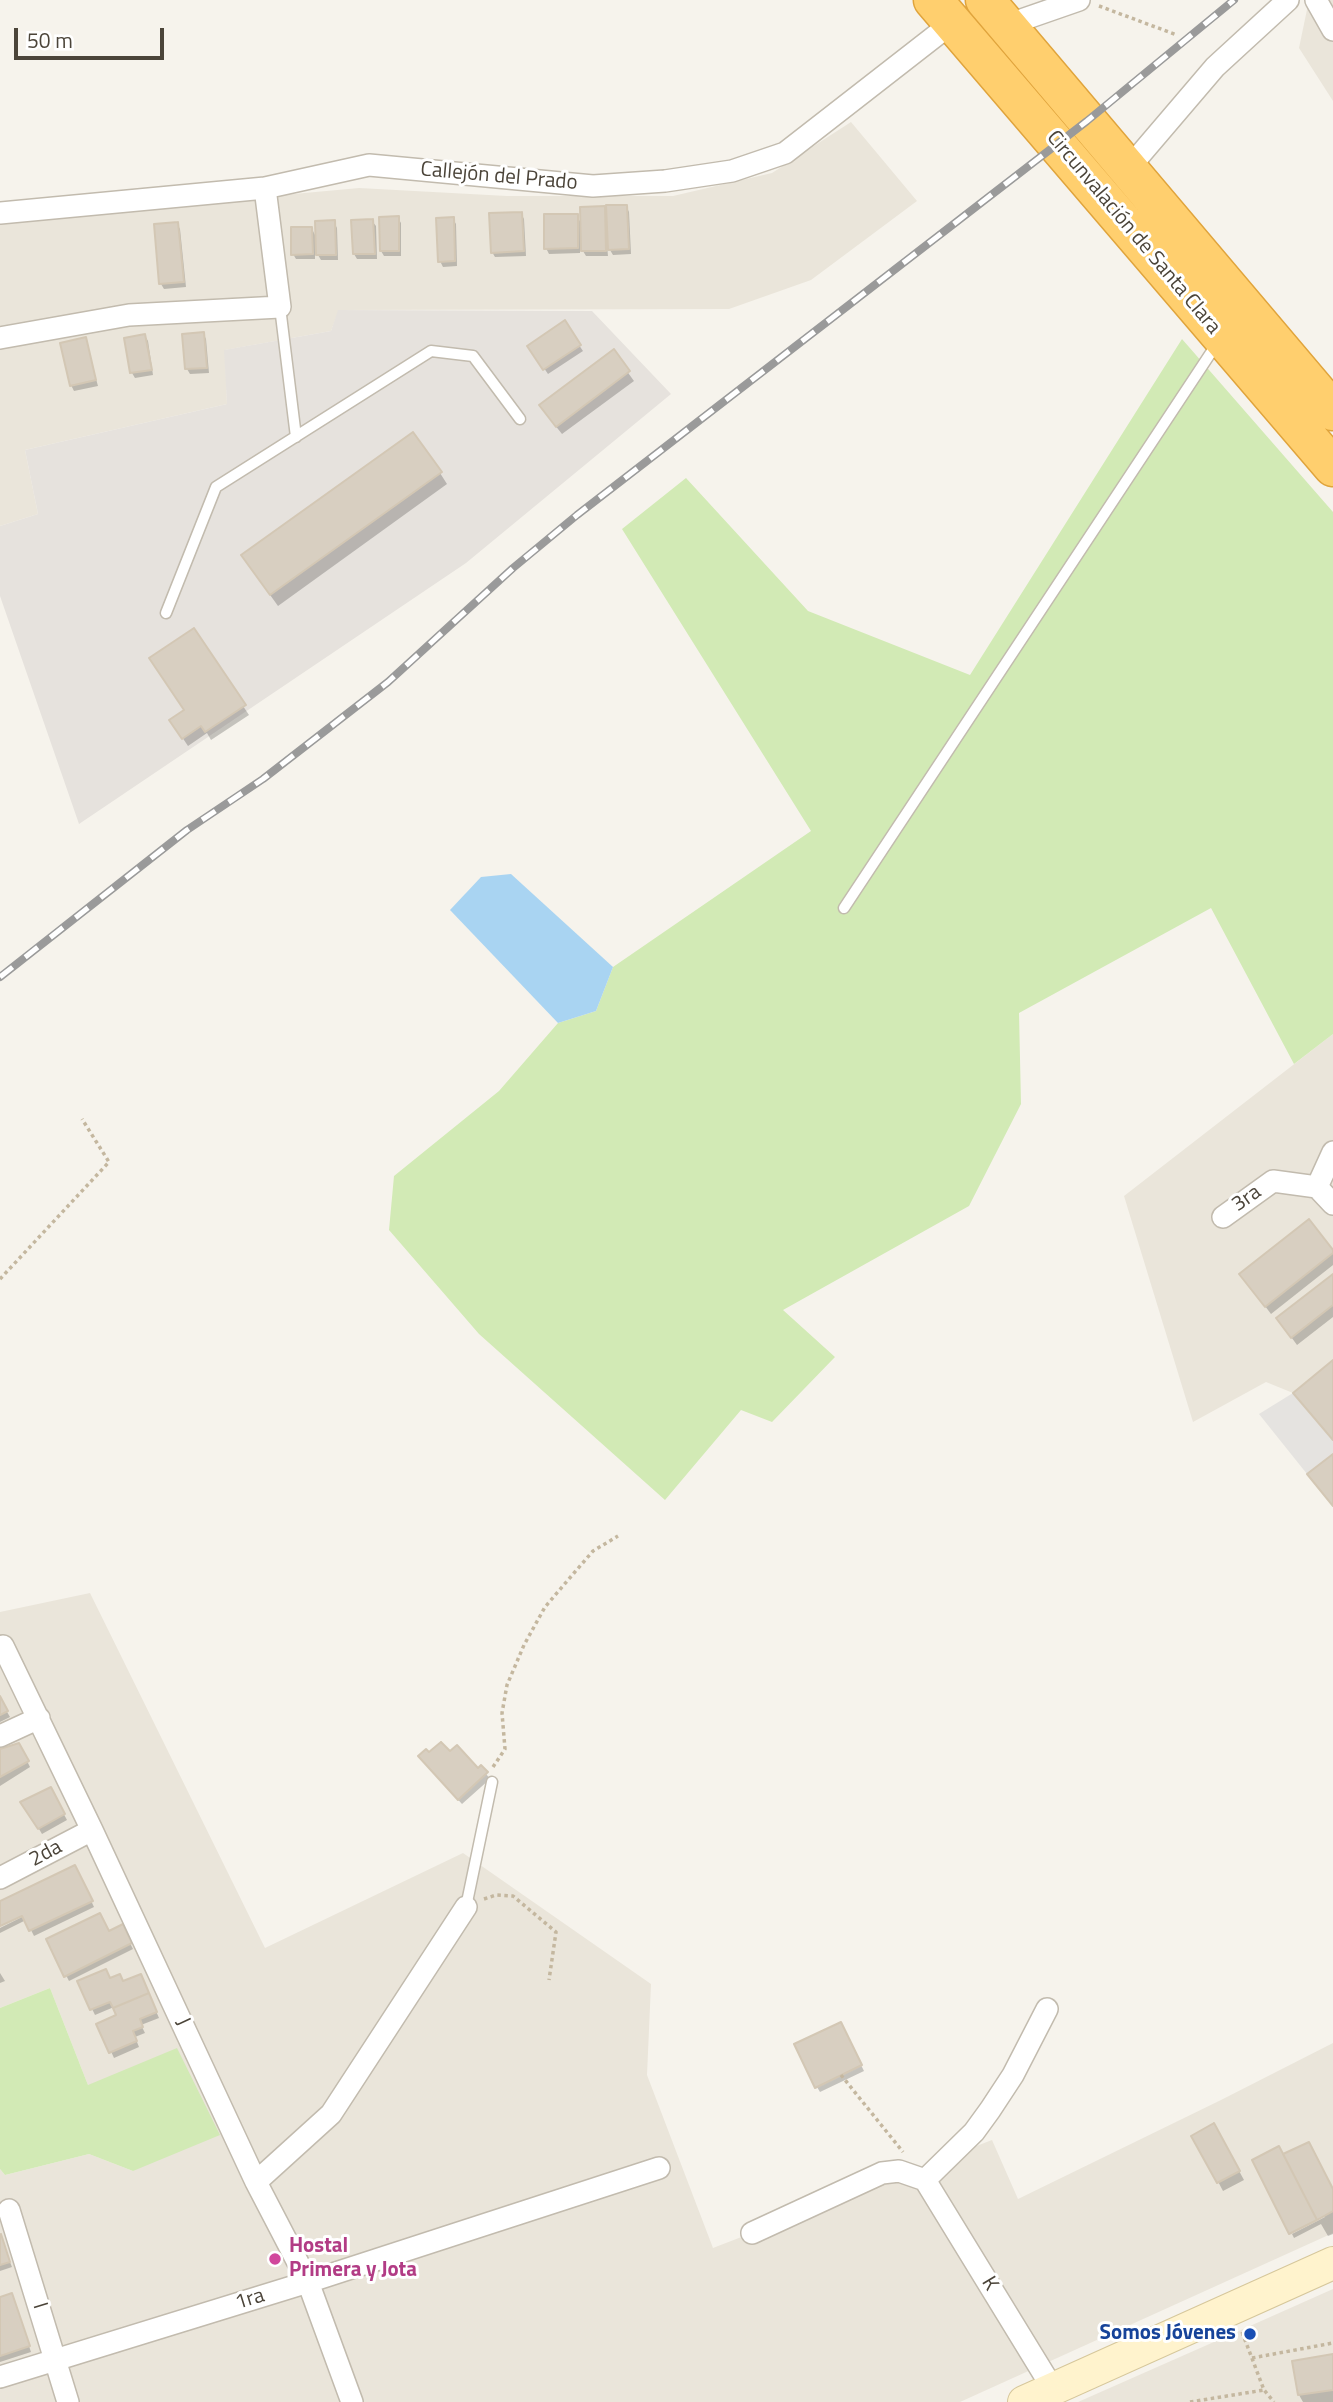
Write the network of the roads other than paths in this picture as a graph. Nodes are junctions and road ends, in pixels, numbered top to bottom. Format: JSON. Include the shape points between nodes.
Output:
{"nodes":[{"id":1,"x":1288,"y":0,"type":"edge"},
{"id":2,"x":1316,"y":0,"type":"edge"},
{"id":3,"x":1087,"y":2,"type":"edge"},
{"id":4,"x":943,"y":11,"type":"edge"},
{"id":5,"x":996,"y":13,"type":"edge"},
{"id":6,"x":1333,"y":30,"type":"edge"},
{"id":7,"x":1128,"y":169,"type":"junction"},
{"id":8,"x":265,"y":188,"type":"junction"},
{"id":9,"x":0,"y":213,"type":"edge"},
{"id":10,"x":1214,"y":271,"type":"junction"},
{"id":11,"x":1183,"y":291,"type":"junction"},
{"id":12,"x":281,"y":307,"type":"junction"},
{"id":13,"x":1222,"y":337,"type":"junction"},
{"id":14,"x":0,"y":338,"type":"edge"},
{"id":15,"x":1333,"y":411,"type":"edge"},
{"id":16,"x":520,"y":419,"type":"dead end"},
{"id":17,"x":296,"y":437,"type":"junction"},
{"id":18,"x":1333,"y":467,"type":"edge"},
{"id":19,"x":166,"y":612,"type":"dead end"},
{"id":20,"x":844,"y":908,"type":"dead end"},
{"id":21,"x":1333,"y":1152,"type":"edge"},
{"id":22,"x":1317,"y":1187,"type":"junction"},
{"id":23,"x":1333,"y":1204,"type":"edge"},
{"id":24,"x":1223,"y":1217,"type":"dead end"},
{"id":25,"x":2,"y":1642,"type":"edge"},
{"id":26,"x":39,"y":1718,"type":"junction"},
{"id":27,"x":0,"y":1736,"type":"edge"},
{"id":28,"x":492,"y":1782,"type":"road end"},
{"id":29,"x":93,"y":1830,"type":"junction"},
{"id":30,"x":0,"y":1878,"type":"edge"},
{"id":31,"x":466,"y":1907,"type":"joint"},
{"id":32,"x":1047,"y":2009,"type":"dead end"},
{"id":33,"x":659,"y":2168,"type":"dead end"},
{"id":34,"x":925,"y":2180,"type":"junction"},
{"id":35,"x":256,"y":2182,"type":"junction"},
{"id":36,"x":9,"y":2210,"type":"dead end"},
{"id":37,"x":752,"y":2233,"type":"dead end"},
{"id":38,"x":1333,"y":2263,"type":"edge"},
{"id":39,"x":309,"y":2282,"type":"junction"},
{"id":40,"x":55,"y":2360,"type":"junction"},
{"id":41,"x":0,"y":2377,"type":"edge"},
{"id":42,"x":1053,"y":2389,"type":"junction"},
{"id":43,"x":68,"y":2402,"type":"edge"},
{"id":44,"x":352,"y":2402,"type":"edge"},
{"id":45,"x":1024,"y":2402,"type":"edge"}],
"edges":[{"from":1,"to":7,"type":"street","via":[[1215,67]]},
{"from":2,"to":6,"type":"street"},
{"from":3,"to":5,"type":"street"},
{"from":4,"to":8,"type":"street","name":"Callejón del Prado","via":[[785,153],[732,171],[593,186],[369,166]]},
{"from":4,"to":11,"type":"highway","name":"Circunvalación de Santa Clara"},
{"from":5,"to":7,"type":"highway","name":"Circunvalación de Santa Clara"},
{"from":7,"to":10,"type":"highway","name":"Circunvalación de Santa Clara"},
{"from":8,"to":9,"type":"street","name":"Callejón del Prado"},
{"from":8,"to":12,"type":"street"},
{"from":10,"to":11,"type":"highway","via":[[1201,268],[1188,274]]},
{"from":10,"to":15,"type":"highway","name":"Circunvalación de Santa Clara"},
{"from":11,"to":13,"type":"highway","name":"Circunvalación de Santa Clara"},
{"from":12,"to":14,"type":"street","via":[[129,315]]},
{"from":12,"to":17,"type":"lane"},
{"from":13,"to":18,"type":"highway","name":"Circunvalación de Santa Clara"},
{"from":13,"to":20,"type":"lane"},
{"from":16,"to":17,"type":"lane","via":[[473,356],[431,351]]},
{"from":17,"to":19,"type":"lane","via":[[216,487]]},
{"from":21,"to":22,"type":"street"},
{"from":22,"to":23,"type":"street"},
{"from":22,"to":24,"type":"street","name":"3ra","via":[[1273,1181]]},
{"from":25,"to":26,"type":"street","name":"J"},
{"from":26,"to":27,"type":"street"},
{"from":26,"to":29,"type":"street","name":"J"},
{"from":28,"to":31,"type":"lane"},
{"from":29,"to":30,"type":"street","name":"2da"},
{"from":29,"to":35,"type":"street","name":"J"},
{"from":31,"to":35,"type":"street","via":[[331,2114]]},
{"from":32,"to":34,"type":"street","via":[[990,2110]]},
{"from":33,"to":39,"type":"street","name":"1ra"},
{"from":34,"to":37,"type":"street","via":[[898,2171],[883,2173]]},
{"from":34,"to":42,"type":"street","name":"K"},
{"from":35,"to":39,"type":"street","name":"J"},
{"from":36,"to":40,"type":"street","name":"I"},
{"from":38,"to":42,"type":"main road"},
{"from":39,"to":40,"type":"street","name":"1ra"},
{"from":39,"to":44,"type":"street","name":"J"},
{"from":40,"to":41,"type":"street","name":"1ra"},
{"from":40,"to":43,"type":"street","name":"I"},
{"from":42,"to":45,"type":"main road"}]}
